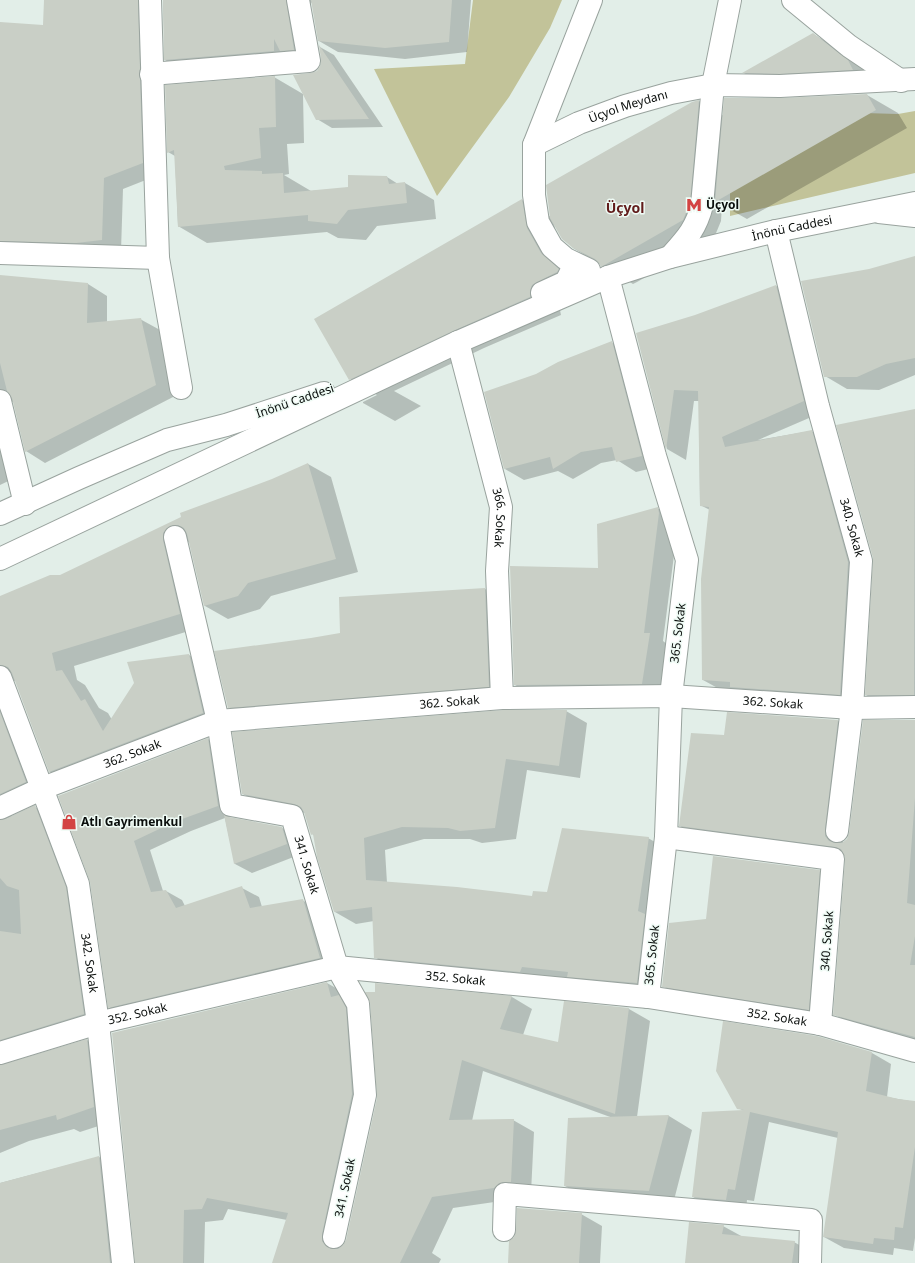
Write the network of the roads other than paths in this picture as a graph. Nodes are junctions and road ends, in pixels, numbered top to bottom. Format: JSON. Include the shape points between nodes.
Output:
{"nodes":[{"id":1,"x":150,"y":0,"type":"edge"},
{"id":2,"x":298,"y":0,"type":"edge"},
{"id":3,"x":591,"y":0,"type":"edge"},
{"id":4,"x":730,"y":0,"type":"edge"},
{"id":5,"x":793,"y":0,"type":"edge"},
{"id":6,"x":151,"y":74,"type":"junction"},
{"id":7,"x":908,"y":80,"type":"edge"},
{"id":8,"x":713,"y":85,"type":"junction"},
{"id":9,"x":534,"y":145,"type":"junction"},
{"id":10,"x":915,"y":203,"type":"edge"},
{"id":11,"x":874,"y":211,"type":"junction"},
{"id":12,"x":915,"y":216,"type":"edge"},
{"id":13,"x":776,"y":231,"type":"junction"},
{"id":14,"x":0,"y":253,"type":"edge"},
{"id":15,"x":670,"y":257,"type":"junction"},
{"id":16,"x":158,"y":258,"type":"junction"},
{"id":17,"x":575,"y":264,"type":"junction"},
{"id":18,"x":608,"y":277,"type":"junction"},
{"id":19,"x":458,"y":342,"type":"junction"},
{"id":20,"x":181,"y":388,"type":"dead end"},
{"id":21,"x":0,"y":401,"type":"edge"},
{"id":22,"x":25,"y":504,"type":"junction"},
{"id":23,"x":0,"y":514,"type":"edge"},
{"id":24,"x":175,"y":537,"type":"dead end"},
{"id":25,"x":0,"y":559,"type":"edge"},
{"id":26,"x":0,"y":676,"type":"edge"},
{"id":27,"x":671,"y":696,"type":"junction"},
{"id":28,"x":502,"y":698,"type":"junction"},
{"id":29,"x":915,"y":706,"type":"edge"},
{"id":30,"x":852,"y":708,"type":"junction"},
{"id":31,"x":218,"y":721,"type":"junction"},
{"id":32,"x":43,"y":788,"type":"junction"},
{"id":33,"x":0,"y":808,"type":"edge"},
{"id":34,"x":837,"y":831,"type":"dead end"},
{"id":35,"x":666,"y":837,"type":"junction"},
{"id":36,"x":337,"y":967,"type":"junction"},
{"id":37,"x":648,"y":998,"type":"junction"},
{"id":38,"x":98,"y":1023,"type":"junction"},
{"id":39,"x":820,"y":1024,"type":"junction"},
{"id":40,"x":0,"y":1052,"type":"edge"},
{"id":41,"x":915,"y":1052,"type":"edge"},
{"id":42,"x":504,"y":1230,"type":"dead end"},
{"id":43,"x":334,"y":1238,"type":"dead end"},
{"id":44,"x":122,"y":1263,"type":"edge"},
{"id":45,"x":810,"y":1263,"type":"edge"}],
"edges":[{"from":1,"to":6,"type":"street"},
{"from":2,"to":6,"type":"street","via":[[309,61]]},
{"from":3,"to":9,"type":"street"},
{"from":4,"to":8,"type":"street"},
{"from":5,"to":7,"type":"street","via":[[849,46]]},
{"from":6,"to":16,"type":"street"},
{"from":7,"to":8,"type":"street","via":[[780,86]]},
{"from":8,"to":9,"type":"street","name":"Üçyol Meydanı","via":[[624,106],[579,123]]},
{"from":8,"to":15,"type":"street","via":[[702,205],[691,232]]},
{"from":9,"to":17,"type":"street","via":[[534,195],[538,222],[552,247]]},
{"from":10,"to":11,"type":"street","name":"İnönü Caddesi"},
{"from":11,"to":12,"type":"street"},
{"from":11,"to":13,"type":"street","name":"İnönü Caddesi"},
{"from":13,"to":15,"type":"street","name":"İnönü Caddesi"},
{"from":13,"to":30,"type":"street","name":"340. Sokak","via":[[818,406],[861,561]]},
{"from":14,"to":16,"type":"street"},
{"from":15,"to":18,"type":"street","name":"İnönü Caddesi"},
{"from":16,"to":20,"type":"street"},
{"from":17,"to":18,"type":"street"},
{"from":17,"to":22,"type":"street","name":"İnönü Caddesi","via":[[566,282],[327,392],[226,425],[167,440]]},
{"from":18,"to":19,"type":"street","name":"İnönü Caddesi"},
{"from":18,"to":27,"type":"street","name":"365. Sokak","via":[[655,456],[687,560]]},
{"from":19,"to":25,"type":"street","name":"İnönü Caddesi"},
{"from":19,"to":28,"type":"street","name":"366. Sokak","via":[[501,508],[497,571]]},
{"from":21,"to":22,"type":"street"},
{"from":22,"to":23,"type":"street","name":"İnönü Caddesi"},
{"from":24,"to":31,"type":"street","name":"341. Sokak"},
{"from":26,"to":32,"type":"street","name":"342. Sokak"},
{"from":27,"to":28,"type":"street","name":"362. Sokak"},
{"from":27,"to":30,"type":"street","name":"362. Sokak"},
{"from":27,"to":35,"type":"street","name":"365. Sokak"},
{"from":28,"to":31,"type":"street","name":"362. Sokak"},
{"from":29,"to":30,"type":"street","name":"362. Sokak"},
{"from":30,"to":34,"type":"street","name":"340. Sokak"},
{"from":31,"to":32,"type":"street","name":"362. Sokak"},
{"from":31,"to":36,"type":"street","name":"341. Sokak","via":[[231,805],[292,816]]},
{"from":32,"to":33,"type":"street","name":"362. Sokak"},
{"from":32,"to":38,"type":"street","name":"342. Sokak","via":[[78,884]]},
{"from":35,"to":37,"type":"street","name":"365. Sokak"},
{"from":35,"to":39,"type":"street","name":"340. Sokak","via":[[833,858]]},
{"from":36,"to":37,"type":"street","name":"352. Sokak"},
{"from":36,"to":38,"type":"street","name":"352. Sokak"},
{"from":36,"to":43,"type":"street","name":"341. Sokak","via":[[358,1004],[365,1094]]},
{"from":37,"to":39,"type":"street","name":"352. Sokak"},
{"from":38,"to":40,"type":"street","name":"352. Sokak"},
{"from":38,"to":44,"type":"street","name":"342. Sokak"},
{"from":39,"to":41,"type":"street","name":"352. Sokak"},
{"from":42,"to":45,"type":"street","via":[[504,1194],[811,1220]]}]}
